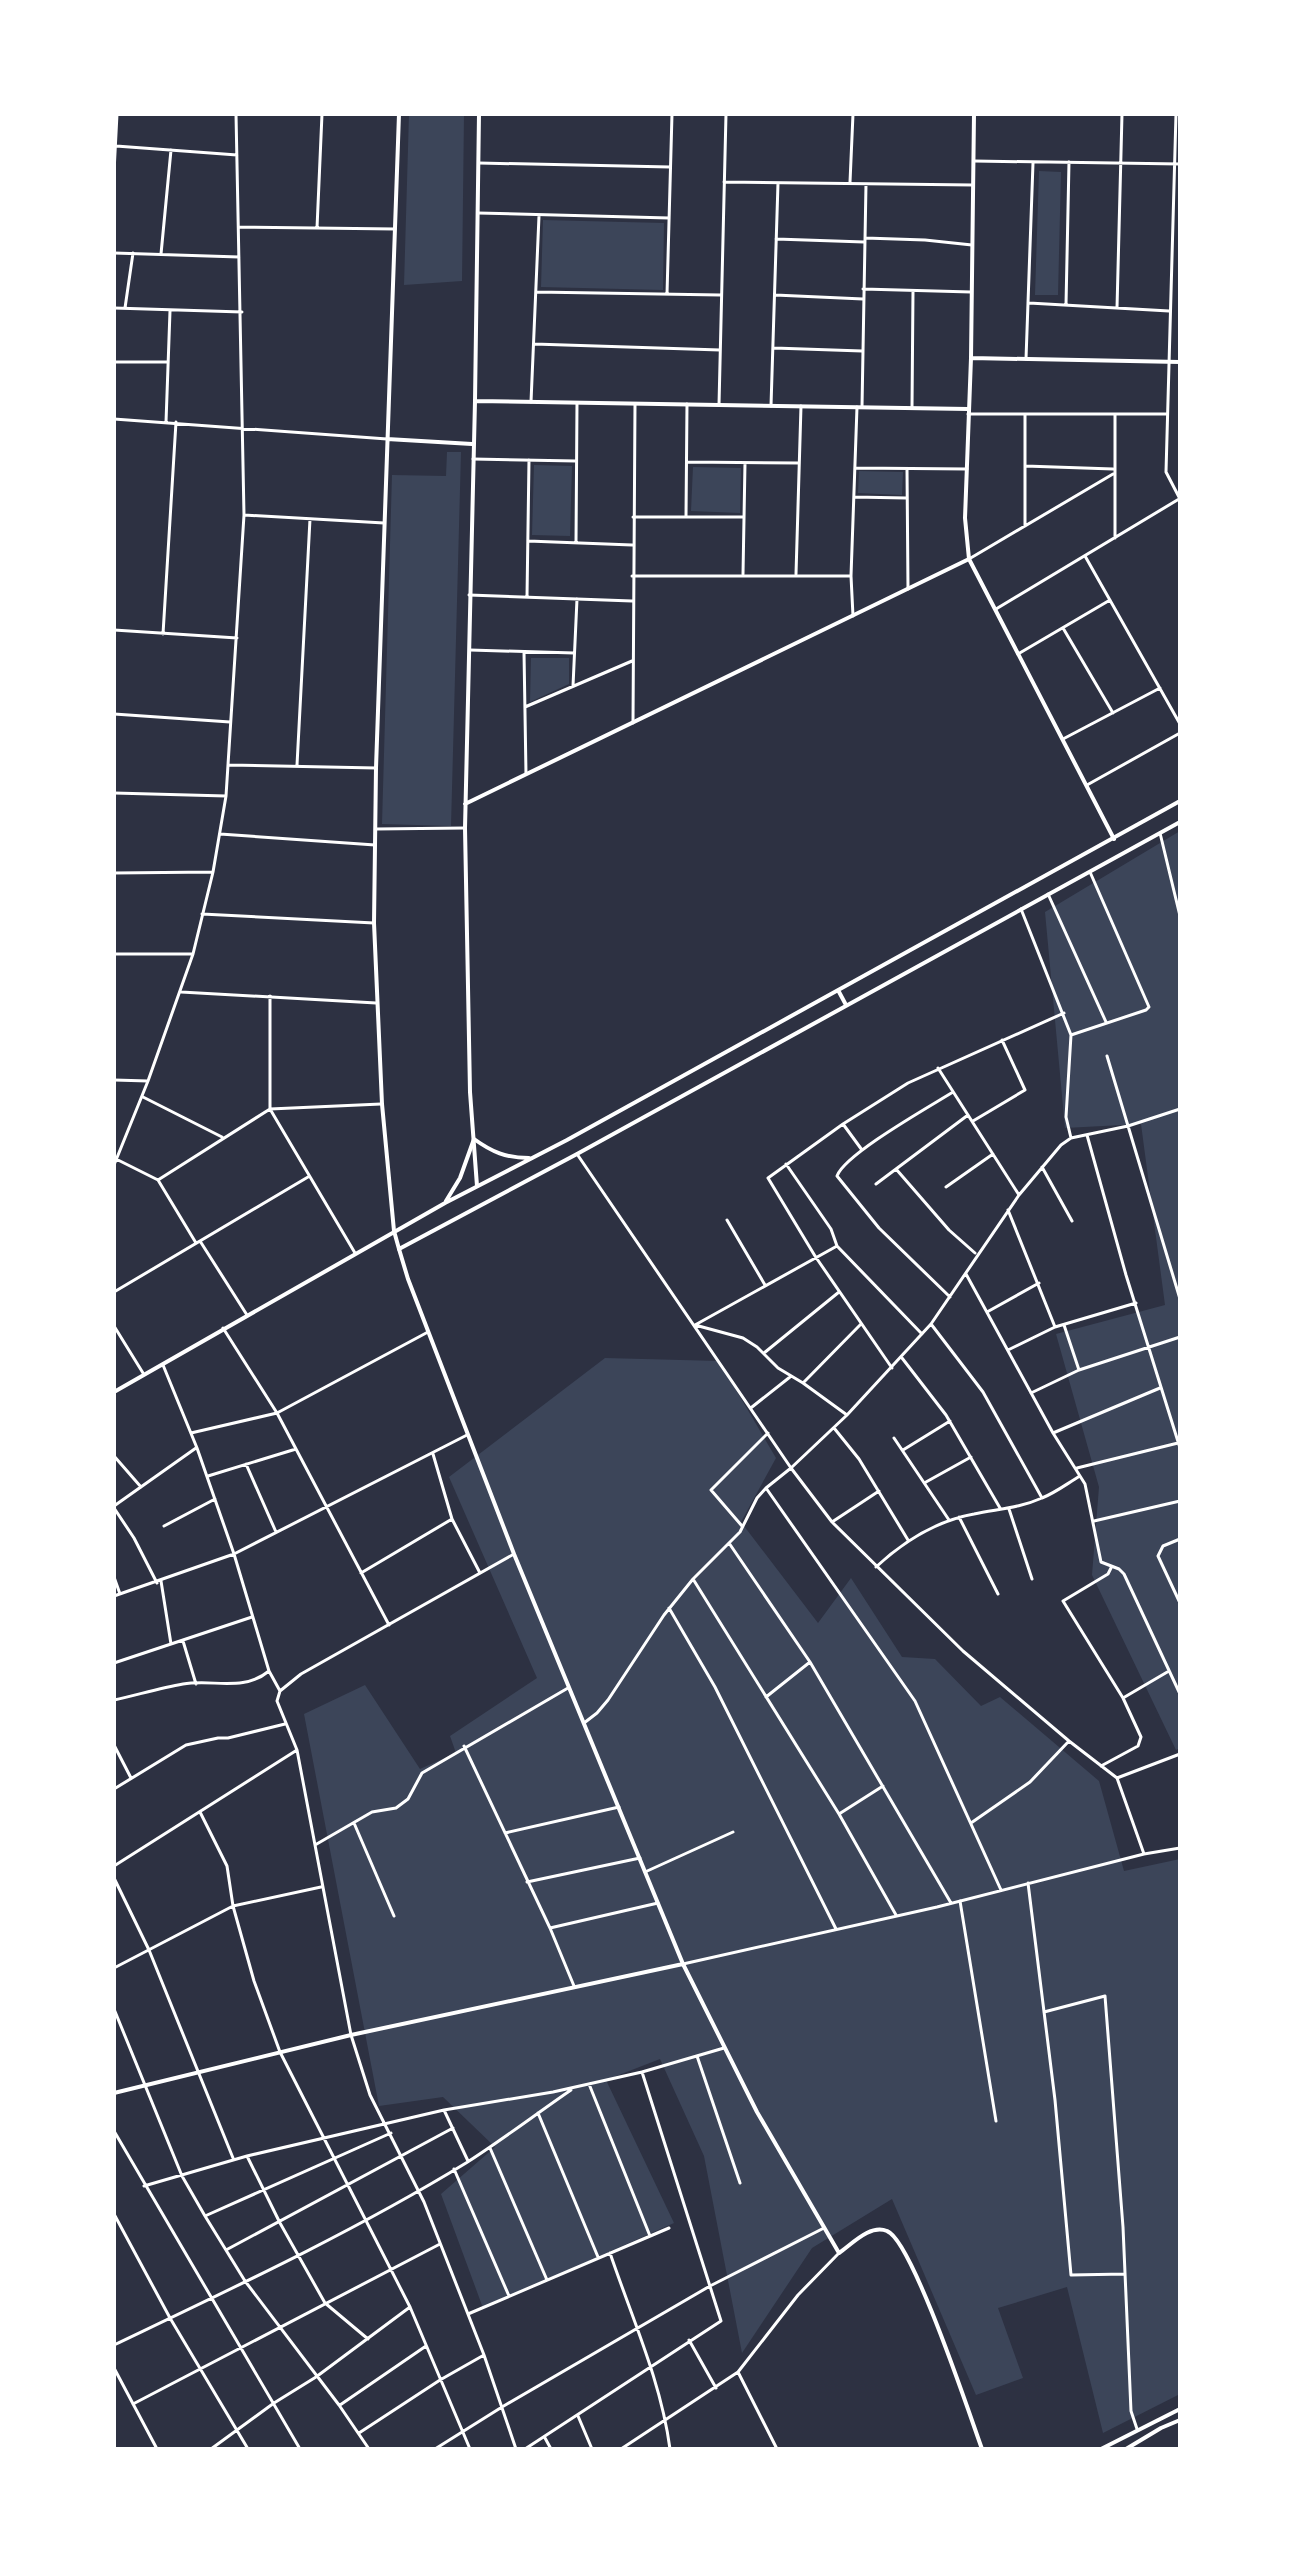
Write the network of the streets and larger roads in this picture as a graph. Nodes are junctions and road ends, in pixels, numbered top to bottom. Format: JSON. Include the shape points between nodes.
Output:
{"nodes":[{"id":1,"x":117,"y":114,"type":"edge"},
{"id":2,"x":236,"y":114,"type":"edge"},
{"id":3,"x":322,"y":114,"type":"edge"},
{"id":4,"x":399,"y":114,"type":"edge"},
{"id":5,"x":479,"y":114,"type":"edge"},
{"id":6,"x":672,"y":114,"type":"edge"},
{"id":7,"x":726,"y":114,"type":"edge"},
{"id":8,"x":853,"y":114,"type":"edge"},
{"id":9,"x":974,"y":114,"type":"edge"},
{"id":10,"x":1122,"y":114,"type":"edge"},
{"id":11,"x":1176,"y":114,"type":"edge"},
{"id":12,"x":116,"y":146,"type":"edge"},
{"id":13,"x":171,"y":150,"type":"junction"},
{"id":14,"x":237,"y":155,"type":"junction"},
{"id":15,"x":974,"y":161,"type":"junction"},
{"id":16,"x":1033,"y":162,"type":"junction"},
{"id":17,"x":1069,"y":162,"type":"junction"},
{"id":18,"x":479,"y":163,"type":"junction"},
{"id":19,"x":1120,"y":163,"type":"junction"},
{"id":20,"x":1177,"y":164,"type":"edge"},
{"id":21,"x":670,"y":167,"type":"junction"},
{"id":22,"x":114,"y":172,"type":"edge"},
{"id":23,"x":724,"y":182,"type":"junction"},
{"id":24,"x":778,"y":183,"type":"junction"},
{"id":25,"x":850,"y":184,"type":"junction"},
{"id":26,"x":866,"y":184,"type":"junction"},
{"id":27,"x":973,"y":185,"type":"junction"},
{"id":28,"x":478,"y":213,"type":"junction"},
{"id":29,"x":539,"y":216,"type":"junction"},
{"id":30,"x":669,"y":218,"type":"junction"},
{"id":31,"x":238,"y":227,"type":"junction"},
{"id":32,"x":317,"y":228,"type":"junction"},
{"id":33,"x":395,"y":229,"type":"junction"},
{"id":34,"x":776,"y":239,"type":"junction"},
{"id":35,"x":864,"y":240,"type":"junction"},
{"id":36,"x":972,"y":245,"type":"junction"},
{"id":37,"x":114,"y":253,"type":"edge"},
{"id":38,"x":133,"y":253,"type":"junction"},
{"id":39,"x":161,"y":254,"type":"junction"},
{"id":40,"x":239,"y":257,"type":"junction"},
{"id":41,"x":863,"y":289,"type":"junction"},
{"id":42,"x":913,"y":291,"type":"junction"},
{"id":43,"x":536,"y":292,"type":"junction"},
{"id":44,"x":971,"y":292,"type":"junction"},
{"id":45,"x":667,"y":294,"type":"junction"},
{"id":46,"x":722,"y":295,"type":"junction"},
{"id":47,"x":774,"y":295,"type":"junction"},
{"id":48,"x":863,"y":299,"type":"junction"},
{"id":49,"x":1027,"y":303,"type":"junction"},
{"id":50,"x":1066,"y":305,"type":"junction"},
{"id":51,"x":114,"y":308,"type":"edge"},
{"id":52,"x":125,"y":308,"type":"junction"},
{"id":53,"x":1117,"y":308,"type":"junction"},
{"id":54,"x":170,"y":311,"type":"junction"},
{"id":55,"x":1169,"y":311,"type":"junction"},
{"id":56,"x":242,"y":312,"type":"junction"},
{"id":57,"x":534,"y":344,"type":"junction"},
{"id":58,"x":773,"y":348,"type":"junction"},
{"id":59,"x":720,"y":350,"type":"junction"},
{"id":60,"x":862,"y":351,"type":"junction"},
{"id":61,"x":971,"y":358,"type":"junction"},
{"id":62,"x":1026,"y":359,"type":"junction"},
{"id":63,"x":114,"y":362,"type":"edge"},
{"id":64,"x":168,"y":362,"type":"junction"},
{"id":65,"x":1169,"y":362,"type":"junction"},
{"id":66,"x":1180,"y":362,"type":"edge"},
{"id":67,"x":475,"y":401,"type":"junction"},
{"id":68,"x":531,"y":402,"type":"junction"},
{"id":69,"x":577,"y":403,"type":"junction"},
{"id":70,"x":635,"y":404,"type":"junction"},
{"id":71,"x":687,"y":404,"type":"junction"},
{"id":72,"x":719,"y":405,"type":"junction"},
{"id":73,"x":771,"y":406,"type":"junction"},
{"id":74,"x":801,"y":406,"type":"junction"},
{"id":75,"x":859,"y":407,"type":"junction"},
{"id":76,"x":912,"y":408,"type":"junction"},
{"id":77,"x":968,"y":411,"type":"junction"},
{"id":78,"x":1025,"y":414,"type":"junction"},
{"id":79,"x":1115,"y":414,"type":"junction"},
{"id":80,"x":1167,"y":414,"type":"junction"},
{"id":81,"x":114,"y":419,"type":"edge"},
{"id":82,"x":166,"y":422,"type":"junction"},
{"id":83,"x":176,"y":422,"type":"junction"},
{"id":84,"x":241,"y":429,"type":"junction"},
{"id":85,"x":387,"y":439,"type":"junction"},
{"id":86,"x":473,"y":444,"type":"junction"},
{"id":87,"x":473,"y":459,"type":"junction"},
{"id":88,"x":529,"y":460,"type":"junction"},
{"id":89,"x":576,"y":461,"type":"junction"},
{"id":90,"x":687,"y":462,"type":"junction"},
{"id":91,"x":745,"y":463,"type":"junction"},
{"id":92,"x":799,"y":463,"type":"junction"},
{"id":93,"x":1025,"y":466,"type":"junction"},
{"id":94,"x":855,"y":468,"type":"junction"},
{"id":95,"x":907,"y":469,"type":"junction"},
{"id":96,"x":967,"y":469,"type":"junction"},
{"id":97,"x":1113,"y":472,"type":"junction"},
{"id":98,"x":854,"y":497,"type":"junction"},
{"id":99,"x":906,"y":498,"type":"junction"},
{"id":100,"x":1180,"y":499,"type":"edge"},
{"id":101,"x":244,"y":515,"type":"junction"},
{"id":102,"x":633,"y":517,"type":"junction"},
{"id":103,"x":686,"y":517,"type":"junction"},
{"id":104,"x":744,"y":517,"type":"junction"},
{"id":105,"x":310,"y":519,"type":"junction"},
{"id":106,"x":384,"y":523,"type":"junction"},
{"id":107,"x":1025,"y":527,"type":"junction"},
{"id":108,"x":1115,"y":539,"type":"junction"},
{"id":109,"x":528,"y":541,"type":"junction"},
{"id":110,"x":576,"y":543,"type":"junction"},
{"id":111,"x":633,"y":545,"type":"junction"},
{"id":112,"x":1085,"y":556,"type":"junction"},
{"id":113,"x":969,"y":559,"type":"junction"},
{"id":114,"x":743,"y":574,"type":"junction"},
{"id":115,"x":796,"y":575,"type":"junction"},
{"id":116,"x":632,"y":576,"type":"junction"},
{"id":117,"x":851,"y":576,"type":"junction"},
{"id":118,"x":908,"y":589,"type":"junction"},
{"id":119,"x":469,"y":595,"type":"junction"},
{"id":120,"x":527,"y":597,"type":"junction"},
{"id":121,"x":577,"y":599,"type":"junction"},
{"id":122,"x":1110,"y":600,"type":"junction"},
{"id":123,"x":632,"y":601,"type":"junction"},
{"id":124,"x":996,"y":609,"type":"junction"},
{"id":125,"x":853,"y":616,"type":"junction"},
{"id":126,"x":1063,"y":628,"type":"junction"},
{"id":127,"x":114,"y":630,"type":"edge"},
{"id":128,"x":163,"y":634,"type":"junction"},
{"id":129,"x":237,"y":638,"type":"junction"},
{"id":130,"x":468,"y":650,"type":"junction"},
{"id":131,"x":524,"y":652,"type":"junction"},
{"id":132,"x":574,"y":653,"type":"junction"},
{"id":133,"x":1018,"y":654,"type":"junction"},
{"id":134,"x":632,"y":661,"type":"junction"},
{"id":135,"x":573,"y":686,"type":"junction"},
{"id":136,"x":1160,"y":688,"type":"junction"},
{"id":137,"x":525,"y":707,"type":"junction"},
{"id":138,"x":1113,"y":713,"type":"junction"},
{"id":139,"x":114,"y":714,"type":"edge"},
{"id":140,"x":230,"y":722,"type":"junction"},
{"id":141,"x":633,"y":723,"type":"junction"},
{"id":142,"x":1180,"y":724,"type":"edge"},
{"id":143,"x":1180,"y":733,"type":"edge"},
{"id":144,"x":1063,"y":739,"type":"junction"},
{"id":145,"x":227,"y":765,"type":"junction"},
{"id":146,"x":297,"y":765,"type":"junction"},
{"id":147,"x":376,"y":768,"type":"junction"},
{"id":148,"x":526,"y":774,"type":"junction"},
{"id":149,"x":1087,"y":785,"type":"junction"},
{"id":150,"x":114,"y":793,"type":"edge"},
{"id":151,"x":226,"y":796,"type":"junction"},
{"id":152,"x":1180,"y":801,"type":"edge"},
{"id":153,"x":465,"y":804,"type":"junction"},
{"id":154,"x":1180,"y":822,"type":"edge"},
{"id":155,"x":465,"y":828,"type":"junction"},
{"id":156,"x":375,"y":829,"type":"junction"},
{"id":157,"x":1160,"y":833,"type":"junction"},
{"id":158,"x":220,"y":834,"type":"junction"},
{"id":159,"x":1114,"y":839,"type":"junction"},
{"id":160,"x":375,"y":845,"type":"junction"},
{"id":161,"x":213,"y":872,"type":"junction"},
{"id":162,"x":1090,"y":872,"type":"junction"},
{"id":163,"x":114,"y":873,"type":"edge"},
{"id":164,"x":1048,"y":894,"type":"junction"},
{"id":165,"x":1021,"y":909,"type":"junction"},
{"id":166,"x":202,"y":914,"type":"junction"},
{"id":167,"x":1180,"y":916,"type":"edge"},
{"id":168,"x":374,"y":923,"type":"junction"},
{"id":169,"x":114,"y":954,"type":"edge"},
{"id":170,"x":193,"y":954,"type":"junction"},
{"id":171,"x":838,"y":990,"type":"junction"},
{"id":172,"x":180,"y":992,"type":"junction"},
{"id":173,"x":270,"y":996,"type":"junction"},
{"id":174,"x":376,"y":1003,"type":"junction"},
{"id":175,"x":846,"y":1005,"type":"junction"},
{"id":176,"x":1064,"y":1013,"type":"junction"},
{"id":177,"x":1106,"y":1022,"type":"junction"},
{"id":178,"x":1071,"y":1035,"type":"junction"},
{"id":179,"x":1002,"y":1040,"type":"junction"},
{"id":180,"x":1107,"y":1056,"type":"dead end"},
{"id":181,"x":938,"y":1068,"type":"junction"},
{"id":182,"x":114,"y":1080,"type":"edge"},
{"id":183,"x":148,"y":1081,"type":"junction"},
{"id":184,"x":953,"y":1092,"type":"junction"},
{"id":185,"x":142,"y":1097,"type":"junction"},
{"id":186,"x":382,"y":1104,"type":"junction"},
{"id":187,"x":270,"y":1109,"type":"junction"},
{"id":188,"x":1180,"y":1109,"type":"edge"},
{"id":189,"x":968,"y":1115,"type":"junction"},
{"id":190,"x":972,"y":1121,"type":"junction"},
{"id":191,"x":843,"y":1124,"type":"junction"},
{"id":192,"x":1128,"y":1126,"type":"junction"},
{"id":193,"x":1087,"y":1135,"type":"junction"},
{"id":194,"x":222,"y":1137,"type":"junction"},
{"id":195,"x":1071,"y":1138,"type":"junction"},
{"id":196,"x":474,"y":1139,"type":"junction"},
{"id":197,"x":862,"y":1150,"type":"junction"},
{"id":198,"x":577,"y":1154,"type":"junction"},
{"id":199,"x":993,"y":1154,"type":"junction"},
{"id":200,"x":531,"y":1157,"type":"junction"},
{"id":201,"x":116,"y":1158,"type":"edge"},
{"id":202,"x":786,"y":1164,"type":"junction"},
{"id":203,"x":114,"y":1165,"type":"edge"},
{"id":204,"x":1042,"y":1167,"type":"junction"},
{"id":205,"x":896,"y":1169,"type":"junction"},
{"id":206,"x":308,"y":1177,"type":"junction"},
{"id":207,"x":158,"y":1180,"type":"junction"},
{"id":208,"x":876,"y":1184,"type":"dead end"},
{"id":209,"x":477,"y":1186,"type":"junction"},
{"id":210,"x":946,"y":1187,"type":"dead end"},
{"id":211,"x":1019,"y":1195,"type":"junction"},
{"id":212,"x":445,"y":1203,"type":"junction"},
{"id":213,"x":1008,"y":1210,"type":"junction"},
{"id":214,"x":727,"y":1220,"type":"dead end"},
{"id":215,"x":1072,"y":1221,"type":"dead end"},
{"id":216,"x":394,"y":1231,"type":"junction"},
{"id":217,"x":198,"y":1242,"type":"junction"},
{"id":218,"x":837,"y":1246,"type":"junction"},
{"id":219,"x":399,"y":1249,"type":"junction"},
{"id":220,"x":355,"y":1254,"type":"junction"},
{"id":221,"x":977,"y":1254,"type":"junction"},
{"id":222,"x":815,"y":1256,"type":"junction"},
{"id":223,"x":966,"y":1274,"type":"junction"},
{"id":224,"x":1039,"y":1283,"type":"junction"},
{"id":225,"x":765,"y":1285,"type":"junction"},
{"id":226,"x":114,"y":1292,"type":"edge"},
{"id":227,"x":839,"y":1292,"type":"junction"},
{"id":228,"x":950,"y":1297,"type":"junction"},
{"id":229,"x":1180,"y":1299,"type":"edge"},
{"id":230,"x":1136,"y":1303,"type":"junction"},
{"id":231,"x":987,"y":1312,"type":"junction"},
{"id":232,"x":247,"y":1315,"type":"junction"},
{"id":233,"x":861,"y":1324,"type":"junction"},
{"id":234,"x":931,"y":1324,"type":"junction"},
{"id":235,"x":695,"y":1325,"type":"junction"},
{"id":236,"x":1064,"y":1325,"type":"junction"},
{"id":237,"x":114,"y":1326,"type":"edge"},
{"id":238,"x":1055,"y":1327,"type":"junction"},
{"id":239,"x":223,"y":1328,"type":"junction"},
{"id":240,"x":428,"y":1332,"type":"junction"},
{"id":241,"x":922,"y":1334,"type":"junction"},
{"id":242,"x":1180,"y":1337,"type":"edge"},
{"id":243,"x":1151,"y":1348,"type":"junction"},
{"id":244,"x":1008,"y":1350,"type":"junction"},
{"id":245,"x":763,"y":1353,"type":"junction"},
{"id":246,"x":902,"y":1358,"type":"junction"},
{"id":247,"x":162,"y":1363,"type":"junction"},
{"id":248,"x":892,"y":1368,"type":"junction"},
{"id":249,"x":1079,"y":1370,"type":"junction"},
{"id":250,"x":143,"y":1373,"type":"junction"},
{"id":251,"x":790,"y":1377,"type":"junction"},
{"id":252,"x":803,"y":1383,"type":"junction"},
{"id":253,"x":1160,"y":1388,"type":"junction"},
{"id":254,"x":114,"y":1392,"type":"edge"},
{"id":255,"x":1031,"y":1393,"type":"junction"},
{"id":256,"x":751,"y":1408,"type":"junction"},
{"id":257,"x":277,"y":1413,"type":"junction"},
{"id":258,"x":847,"y":1415,"type":"junction"},
{"id":259,"x":950,"y":1421,"type":"junction"},
{"id":260,"x":834,"y":1428,"type":"junction"},
{"id":261,"x":191,"y":1433,"type":"junction"},
{"id":262,"x":768,"y":1433,"type":"junction"},
{"id":263,"x":1053,"y":1433,"type":"junction"},
{"id":264,"x":468,"y":1435,"type":"junction"},
{"id":265,"x":894,"y":1438,"type":"dead end"},
{"id":266,"x":1179,"y":1446,"type":"edge"},
{"id":267,"x":197,"y":1448,"type":"junction"},
{"id":268,"x":296,"y":1449,"type":"junction"},
{"id":269,"x":903,"y":1450,"type":"junction"},
{"id":270,"x":432,"y":1453,"type":"junction"},
{"id":271,"x":114,"y":1456,"type":"edge"},
{"id":272,"x":971,"y":1457,"type":"junction"},
{"id":273,"x":246,"y":1464,"type":"junction"},
{"id":274,"x":791,"y":1468,"type":"junction"},
{"id":275,"x":1076,"y":1469,"type":"junction"},
{"id":276,"x":207,"y":1476,"type":"junction"},
{"id":277,"x":1080,"y":1476,"type":"junction"},
{"id":278,"x":926,"y":1482,"type":"junction"},
{"id":279,"x":141,"y":1487,"type":"junction"},
{"id":280,"x":766,"y":1488,"type":"junction"},
{"id":281,"x":879,"y":1491,"type":"junction"},
{"id":282,"x":1042,"y":1498,"type":"junction"},
{"id":283,"x":215,"y":1499,"type":"junction"},
{"id":284,"x":1180,"y":1501,"type":"edge"},
{"id":285,"x":114,"y":1507,"type":"edge"},
{"id":286,"x":326,"y":1507,"type":"junction"},
{"id":287,"x":1001,"y":1509,"type":"junction"},
{"id":288,"x":1009,"y":1509,"type":"junction"},
{"id":289,"x":959,"y":1517,"type":"junction"},
{"id":290,"x":452,"y":1519,"type":"junction"},
{"id":291,"x":949,"y":1520,"type":"junction"},
{"id":292,"x":1093,"y":1521,"type":"junction"},
{"id":293,"x":832,"y":1522,"type":"junction"},
{"id":294,"x":164,"y":1526,"type":"dead end"},
{"id":295,"x":743,"y":1527,"type":"junction"},
{"id":296,"x":276,"y":1532,"type":"junction"},
{"id":297,"x":1180,"y":1539,"type":"edge"},
{"id":298,"x":908,"y":1540,"type":"junction"},
{"id":299,"x":729,"y":1543,"type":"junction"},
{"id":300,"x":234,"y":1554,"type":"junction"},
{"id":301,"x":514,"y":1554,"type":"junction"},
{"id":302,"x":876,"y":1567,"type":"junction"},
{"id":303,"x":1111,"y":1568,"type":"junction"},
{"id":304,"x":361,"y":1573,"type":"junction"},
{"id":305,"x":480,"y":1573,"type":"junction"},
{"id":306,"x":114,"y":1577,"type":"edge"},
{"id":307,"x":693,"y":1579,"type":"junction"},
{"id":308,"x":1032,"y":1579,"type":"dead end"},
{"id":309,"x":159,"y":1582,"type":"junction"},
{"id":310,"x":120,"y":1594,"type":"junction"},
{"id":311,"x":998,"y":1594,"type":"dead end"},
{"id":312,"x":114,"y":1596,"type":"edge"},
{"id":313,"x":1180,"y":1603,"type":"edge"},
{"id":314,"x":669,"y":1608,"type":"junction"},
{"id":315,"x":252,"y":1617,"type":"junction"},
{"id":316,"x":389,"y":1625,"type":"junction"},
{"id":317,"x":183,"y":1640,"type":"junction"},
{"id":318,"x":171,"y":1644,"type":"junction"},
{"id":319,"x":810,"y":1662,"type":"junction"},
{"id":320,"x":114,"y":1663,"type":"edge"},
{"id":321,"x":269,"y":1671,"type":"junction"},
{"id":322,"x":1169,"y":1671,"type":"junction"},
{"id":323,"x":196,"y":1684,"type":"junction"},
{"id":324,"x":569,"y":1688,"type":"junction"},
{"id":325,"x":280,"y":1691,"type":"junction"},
{"id":326,"x":1180,"y":1694,"type":"edge"},
{"id":327,"x":766,"y":1697,"type":"junction"},
{"id":328,"x":1123,"y":1698,"type":"junction"},
{"id":329,"x":114,"y":1700,"type":"edge"},
{"id":330,"x":584,"y":1723,"type":"junction"},
{"id":331,"x":285,"y":1724,"type":"junction"},
{"id":332,"x":1069,"y":1741,"type":"junction"},
{"id":333,"x":114,"y":1745,"type":"edge"},
{"id":334,"x":464,"y":1746,"type":"junction"},
{"id":335,"x":297,"y":1750,"type":"junction"},
{"id":336,"x":1180,"y":1754,"type":"edge"},
{"id":337,"x":116,"y":1755,"type":"edge"},
{"id":338,"x":1101,"y":1766,"type":"junction"},
{"id":339,"x":131,"y":1778,"type":"junction"},
{"id":340,"x":1117,"y":1778,"type":"junction"},
{"id":341,"x":883,"y":1785,"type":"junction"},
{"id":342,"x":114,"y":1789,"type":"edge"},
{"id":343,"x":619,"y":1807,"type":"junction"},
{"id":344,"x":200,"y":1812,"type":"junction"},
{"id":345,"x":839,"y":1814,"type":"junction"},
{"id":346,"x":354,"y":1823,"type":"junction"},
{"id":347,"x":970,"y":1823,"type":"junction"},
{"id":348,"x":733,"y":1832,"type":"dead end"},
{"id":349,"x":505,"y":1833,"type":"junction"},
{"id":350,"x":315,"y":1845,"type":"junction"},
{"id":351,"x":1180,"y":1848,"type":"edge"},
{"id":352,"x":1144,"y":1854,"type":"junction"},
{"id":353,"x":640,"y":1858,"type":"junction"},
{"id":354,"x":114,"y":1866,"type":"edge"},
{"id":355,"x":645,"y":1872,"type":"junction"},
{"id":356,"x":114,"y":1878,"type":"edge"},
{"id":357,"x":527,"y":1882,"type":"junction"},
{"id":358,"x":1028,"y":1883,"type":"junction"},
{"id":359,"x":322,"y":1887,"type":"junction"},
{"id":360,"x":1001,"y":1890,"type":"junction"},
{"id":361,"x":960,"y":1901,"type":"junction"},
{"id":362,"x":658,"y":1903,"type":"junction"},
{"id":363,"x":951,"y":1903,"type":"junction"},
{"id":364,"x":233,"y":1906,"type":"junction"},
{"id":365,"x":394,"y":1916,"type":"dead end"},
{"id":366,"x":896,"y":1916,"type":"junction"},
{"id":367,"x":550,"y":1928,"type":"junction"},
{"id":368,"x":836,"y":1929,"type":"junction"},
{"id":369,"x":149,"y":1950,"type":"junction"},
{"id":370,"x":683,"y":1964,"type":"junction"},
{"id":371,"x":114,"y":1968,"type":"edge"},
{"id":372,"x":575,"y":1987,"type":"junction"},
{"id":373,"x":114,"y":2009,"type":"edge"},
{"id":374,"x":1044,"y":2012,"type":"junction"},
{"id":375,"x":351,"y":2035,"type":"junction"},
{"id":376,"x":725,"y":2048,"type":"junction"},
{"id":377,"x":280,"y":2052,"type":"junction"},
{"id":378,"x":697,"y":2056,"type":"junction"},
{"id":379,"x":642,"y":2072,"type":"junction"},
{"id":380,"x":199,"y":2073,"type":"junction"},
{"id":381,"x":589,"y":2084,"type":"junction"},
{"id":382,"x":146,"y":2085,"type":"junction"},
{"id":383,"x":575,"y":2087,"type":"junction"},
{"id":384,"x":114,"y":2093,"type":"edge"},
{"id":385,"x":444,"y":2110,"type":"junction"},
{"id":386,"x":538,"y":2113,"type":"junction"},
{"id":387,"x":996,"y":2121,"type":"dead end"},
{"id":388,"x":386,"y":2124,"type":"junction"},
{"id":389,"x":453,"y":2128,"type":"junction"},
{"id":390,"x":114,"y":2131,"type":"edge"},
{"id":391,"x":391,"y":2133,"type":"junction"},
{"id":392,"x":324,"y":2138,"type":"junction"},
{"id":393,"x":489,"y":2146,"type":"junction"},
{"id":394,"x":247,"y":2156,"type":"junction"},
{"id":395,"x":402,"y":2157,"type":"junction"},
{"id":396,"x":333,"y":2158,"type":"junction"},
{"id":397,"x":234,"y":2159,"type":"junction"},
{"id":398,"x":468,"y":2161,"type":"junction"},
{"id":399,"x":454,"y":2169,"type":"junction"},
{"id":400,"x":182,"y":2176,"type":"junction"},
{"id":401,"x":740,"y":2183,"type":"dead end"},
{"id":402,"x":348,"y":2185,"type":"junction"},
{"id":403,"x":144,"y":2186,"type":"junction"},
{"id":404,"x":264,"y":2188,"type":"junction"},
{"id":405,"x":418,"y":2190,"type":"junction"},
{"id":406,"x":114,"y":2214,"type":"edge"},
{"id":407,"x":205,"y":2216,"type":"junction"},
{"id":408,"x":365,"y":2219,"type":"junction"},
{"id":409,"x":280,"y":2223,"type":"junction"},
{"id":410,"x":669,"y":2228,"type":"dead end"},
{"id":411,"x":824,"y":2228,"type":"junction"},
{"id":412,"x":650,"y":2236,"type":"junction"},
{"id":413,"x":440,"y":2244,"type":"junction"},
{"id":414,"x":226,"y":2250,"type":"junction"},
{"id":415,"x":610,"y":2253,"type":"junction"},
{"id":416,"x":839,"y":2253,"type":"junction"},
{"id":417,"x":297,"y":2255,"type":"junction"},
{"id":418,"x":599,"y":2258,"type":"junction"},
{"id":419,"x":390,"y":2268,"type":"junction"},
{"id":420,"x":1125,"y":2274,"type":"junction"},
{"id":421,"x":547,"y":2280,"type":"junction"},
{"id":422,"x":245,"y":2281,"type":"junction"},
{"id":423,"x":710,"y":2286,"type":"junction"},
{"id":424,"x":509,"y":2296,"type":"junction"},
{"id":425,"x":213,"y":2298,"type":"junction"},
{"id":426,"x":325,"y":2303,"type":"junction"},
{"id":427,"x":410,"y":2307,"type":"junction"},
{"id":428,"x":468,"y":2314,"type":"junction"},
{"id":429,"x":170,"y":2318,"type":"junction"},
{"id":430,"x":282,"y":2328,"type":"junction"},
{"id":431,"x":635,"y":2330,"type":"junction"},
{"id":432,"x":368,"y":2339,"type":"junction"},
{"id":433,"x":689,"y":2340,"type":"junction"},
{"id":434,"x":114,"y":2345,"type":"edge"},
{"id":435,"x":426,"y":2346,"type":"junction"},
{"id":436,"x":240,"y":2347,"type":"junction"},
{"id":437,"x":484,"y":2355,"type":"junction"},
{"id":438,"x":651,"y":2366,"type":"junction"},
{"id":439,"x":199,"y":2367,"type":"junction"},
{"id":440,"x":114,"y":2368,"type":"edge"},
{"id":441,"x":738,"y":2372,"type":"junction"},
{"id":442,"x":316,"y":2377,"type":"junction"},
{"id":443,"x":440,"y":2380,"type":"junction"},
{"id":444,"x":716,"y":2388,"type":"junction"},
{"id":445,"x":274,"y":2403,"type":"junction"},
{"id":446,"x":133,"y":2404,"type":"junction"},
{"id":447,"x":339,"y":2405,"type":"junction"},
{"id":448,"x":502,"y":2407,"type":"junction"},
{"id":449,"x":1180,"y":2409,"type":"edge"},
{"id":450,"x":578,"y":2416,"type":"junction"},
{"id":451,"x":1157,"y":2419,"type":"junction"},
{"id":452,"x":666,"y":2420,"type":"junction"},
{"id":453,"x":1180,"y":2420,"type":"edge"},
{"id":454,"x":1161,"y":2428,"type":"junction"},
{"id":455,"x":1137,"y":2429,"type":"junction"},
{"id":456,"x":236,"y":2430,"type":"junction"},
{"id":457,"x":462,"y":2431,"type":"junction"},
{"id":458,"x":358,"y":2433,"type":"junction"},
{"id":459,"x":544,"y":2436,"type":"junction"},
{"id":460,"x":157,"y":2449,"type":"edge"},
{"id":461,"x":211,"y":2449,"type":"edge"},
{"id":462,"x":248,"y":2449,"type":"edge"},
{"id":463,"x":300,"y":2449,"type":"edge"},
{"id":464,"x":369,"y":2449,"type":"edge"},
{"id":465,"x":435,"y":2449,"type":"edge"},
{"id":466,"x":470,"y":2449,"type":"edge"},
{"id":467,"x":516,"y":2449,"type":"edge"},
{"id":468,"x":525,"y":2449,"type":"edge"},
{"id":469,"x":551,"y":2449,"type":"edge"},
{"id":470,"x":592,"y":2449,"type":"edge"},
{"id":471,"x":621,"y":2449,"type":"edge"},
{"id":472,"x":670,"y":2449,"type":"edge"},
{"id":473,"x":777,"y":2449,"type":"edge"},
{"id":474,"x":982,"y":2449,"type":"edge"},
{"id":475,"x":1101,"y":2449,"type":"edge"},
{"id":476,"x":1126,"y":2449,"type":"edge"}],
"edges":[{"from":1,"to":12,"type":"street"},
{"from":2,"to":14,"type":"street"},
{"from":3,"to":32,"type":"street"},
{"from":4,"to":33,"type":"street"},
{"from":5,"to":18,"type":"street"},
{"from":6,"to":21,"type":"street"},
{"from":7,"to":23,"type":"street"},
{"from":8,"to":25,"type":"street"},
{"from":9,"to":15,"type":"street"},
{"from":10,"to":19,"type":"street"},
{"from":11,"to":20,"type":"street"},
{"from":12,"to":13,"type":"street"},
{"from":12,"to":22,"type":"street"},
{"from":13,"to":14,"type":"street"},
{"from":13,"to":39,"type":"street"},
{"from":14,"to":31,"type":"street"},
{"from":15,"to":16,"type":"street"},
{"from":15,"to":27,"type":"street"},
{"from":16,"to":17,"type":"street"},
{"from":16,"to":49,"type":"street"},
{"from":17,"to":19,"type":"street"},
{"from":17,"to":50,"type":"street"},
{"from":18,"to":21,"type":"street"},
{"from":18,"to":28,"type":"street"},
{"from":19,"to":20,"type":"street"},
{"from":19,"to":53,"type":"street"},
{"from":20,"to":55,"type":"street"},
{"from":21,"to":30,"type":"street"},
{"from":23,"to":24,"type":"street"},
{"from":23,"to":46,"type":"street"},
{"from":24,"to":25,"type":"street"},
{"from":24,"to":34,"type":"street"},
{"from":25,"to":26,"type":"street"},
{"from":26,"to":27,"type":"street"},
{"from":26,"to":35,"type":"street"},
{"from":27,"to":36,"type":"street"},
{"from":28,"to":29,"type":"street"},
{"from":28,"to":67,"type":"street"},
{"from":29,"to":30,"type":"street"},
{"from":29,"to":43,"type":"street"},
{"from":30,"to":45,"type":"street"},
{"from":31,"to":32,"type":"street"},
{"from":31,"to":40,"type":"street"},
{"from":32,"to":33,"type":"street"},
{"from":33,"to":85,"type":"street"},
{"from":34,"to":35,"type":"street"},
{"from":34,"to":47,"type":"street"},
{"from":35,"to":36,"type":"street"},
{"from":35,"to":41,"type":"street"},
{"from":36,"to":44,"type":"street"},
{"from":37,"to":38,"type":"street"},
{"from":38,"to":39,"type":"street"},
{"from":38,"to":52,"type":"street"},
{"from":39,"to":40,"type":"street"},
{"from":40,"to":56,"type":"street"},
{"from":41,"to":42,"type":"street"},
{"from":41,"to":48,"type":"street"},
{"from":42,"to":44,"type":"street"},
{"from":42,"to":76,"type":"street"},
{"from":43,"to":45,"type":"street"},
{"from":43,"to":57,"type":"street"},
{"from":44,"to":61,"type":"street"},
{"from":45,"to":46,"type":"street"},
{"from":46,"to":59,"type":"street"},
{"from":47,"to":48,"type":"street"},
{"from":47,"to":58,"type":"street"},
{"from":48,"to":60,"type":"street"},
{"from":49,"to":50,"type":"street"},
{"from":49,"to":62,"type":"street"},
{"from":50,"to":53,"type":"street"},
{"from":51,"to":52,"type":"street"},
{"from":52,"to":54,"type":"street"},
{"from":53,"to":55,"type":"street"},
{"from":54,"to":56,"type":"street"},
{"from":54,"to":64,"type":"street"},
{"from":55,"to":65,"type":"street"},
{"from":56,"to":84,"type":"street"},
{"from":57,"to":59,"type":"street"},
{"from":57,"to":68,"type":"street"},
{"from":58,"to":60,"type":"street"},
{"from":58,"to":73,"type":"street"},
{"from":59,"to":72,"type":"street"},
{"from":60,"to":75,"type":"street"},
{"from":61,"to":62,"type":"street"},
{"from":61,"to":77,"type":"street"},
{"from":62,"to":65,"type":"street"},
{"from":63,"to":64,"type":"street"},
{"from":64,"to":82,"type":"street"},
{"from":65,"to":66,"type":"street"},
{"from":65,"to":80,"type":"street"},
{"from":67,"to":68,"type":"street"},
{"from":67,"to":86,"type":"street"},
{"from":68,"to":69,"type":"street"},
{"from":69,"to":70,"type":"street"},
{"from":69,"to":89,"type":"street"},
{"from":70,"to":71,"type":"street"},
{"from":70,"to":102,"type":"street"},
{"from":71,"to":72,"type":"street"},
{"from":71,"to":90,"type":"street"},
{"from":72,"to":73,"type":"street"},
{"from":73,"to":74,"type":"street"},
{"from":74,"to":75,"type":"street"},
{"from":74,"to":92,"type":"street"},
{"from":75,"to":76,"type":"street"},
{"from":75,"to":94,"type":"street"},
{"from":76,"to":77,"type":"street"},
{"from":77,"to":78,"type":"street"},
{"from":77,"to":96,"type":"street"},
{"from":78,"to":79,"type":"street"},
{"from":78,"to":93,"type":"street"},
{"from":79,"to":80,"type":"street"},
{"from":79,"to":97,"type":"street"},
{"from":80,"to":100,"type":"street","via":[[1166,472]]},
{"from":81,"to":82,"type":"street"},
{"from":82,"to":83,"type":"street"},
{"from":83,"to":84,"type":"street"},
{"from":83,"to":128,"type":"street"},
{"from":84,"to":85,"type":"street"},
{"from":84,"to":101,"type":"street"},
{"from":85,"to":86,"type":"street"},
{"from":85,"to":106,"type":"street"},
{"from":86,"to":87,"type":"street"},
{"from":87,"to":88,"type":"street"},
{"from":87,"to":119,"type":"street"},
{"from":88,"to":89,"type":"street"},
{"from":88,"to":109,"type":"street"},
{"from":89,"to":110,"type":"street"},
{"from":90,"to":91,"type":"street"},
{"from":90,"to":103,"type":"street"},
{"from":91,"to":92,"type":"street"},
{"from":91,"to":104,"type":"street"},
{"from":92,"to":115,"type":"street"},
{"from":93,"to":97,"type":"street"},
{"from":93,"to":107,"type":"street"},
{"from":94,"to":95,"type":"street"},
{"from":94,"to":98,"type":"street"},
{"from":95,"to":96,"type":"street"},
{"from":95,"to":99,"type":"street"},
{"from":96,"to":113,"type":"street"},
{"from":97,"to":107,"type":"street"},
{"from":97,"to":108,"type":"street"},
{"from":98,"to":99,"type":"street"},
{"from":98,"to":117,"type":"street"},
{"from":99,"to":118,"type":"street"},
{"from":100,"to":108,"type":"street"},
{"from":101,"to":105,"type":"street"},
{"from":101,"to":129,"type":"street"},
{"from":102,"to":103,"type":"street"},
{"from":102,"to":111,"type":"street"},
{"from":103,"to":104,"type":"street"},
{"from":104,"to":114,"type":"street"},
{"from":105,"to":106,"type":"street"},
{"from":105,"to":146,"type":"street"},
{"from":106,"to":147,"type":"street"},
{"from":107,"to":113,"type":"street"},
{"from":108,"to":112,"type":"street"},
{"from":109,"to":110,"type":"street"},
{"from":109,"to":120,"type":"street"},
{"from":110,"to":111,"type":"street"},
{"from":111,"to":116,"type":"street"},
{"from":112,"to":122,"type":"street"},
{"from":112,"to":124,"type":"street"},
{"from":113,"to":118,"type":"street"},
{"from":113,"to":124,"type":"street"},
{"from":114,"to":115,"type":"street"},
{"from":114,"to":116,"type":"street"},
{"from":115,"to":117,"type":"street"},
{"from":116,"to":123,"type":"street"},
{"from":117,"to":125,"type":"street"},
{"from":118,"to":125,"type":"street"},
{"from":119,"to":120,"type":"street"},
{"from":119,"to":130,"type":"street"},
{"from":120,"to":121,"type":"street"},
{"from":121,"to":123,"type":"street"},
{"from":121,"to":132,"type":"street"},
{"from":122,"to":126,"type":"street"},
{"from":122,"to":136,"type":"street"},
{"from":123,"to":134,"type":"street"},
{"from":124,"to":133,"type":"street"},
{"from":125,"to":141,"type":"street"},
{"from":126,"to":133,"type":"street"},
{"from":126,"to":138,"type":"street"},
{"from":127,"to":128,"type":"street"},
{"from":128,"to":129,"type":"street"},
{"from":129,"to":140,"type":"street"},
{"from":130,"to":131,"type":"street"},
{"from":130,"to":153,"type":"street"},
{"from":131,"to":132,"type":"street"},
{"from":131,"to":137,"type":"street"},
{"from":132,"to":135,"type":"street"},
{"from":133,"to":144,"type":"street"},
{"from":134,"to":135,"type":"street"},
{"from":134,"to":141,"type":"street"},
{"from":135,"to":137,"type":"street"},
{"from":136,"to":138,"type":"street"},
{"from":136,"to":142,"type":"street"},
{"from":137,"to":148,"type":"street"},
{"from":138,"to":144,"type":"street"},
{"from":139,"to":140,"type":"street"},
{"from":140,"to":145,"type":"street"},
{"from":141,"to":148,"type":"street"},
{"from":143,"to":149,"type":"street"},
{"from":144,"to":149,"type":"street"},
{"from":145,"to":146,"type":"street"},
{"from":145,"to":151,"type":"street"},
{"from":146,"to":147,"type":"street"},
{"from":147,"to":156,"type":"street"},
{"from":148,"to":153,"type":"street"},
{"from":149,"to":159,"type":"street"},
{"from":150,"to":151,"type":"street"},
{"from":151,"to":158,"type":"street"},
{"from":152,"to":159,"type":"street"},
{"from":153,"to":155,"type":"street"},
{"from":154,"to":157,"type":"street"},
{"from":155,"to":156,"type":"street"},
{"from":155,"to":196,"type":"street"},
{"from":156,"to":160,"type":"street"},
{"from":157,"to":162,"type":"street"},
{"from":157,"to":167,"type":"street"},
{"from":158,"to":160,"type":"street"},
{"from":158,"to":161,"type":"street"},
{"from":159,"to":171,"type":"street"},
{"from":160,"to":168,"type":"street"},
{"from":161,"to":163,"type":"street"},
{"from":161,"to":166,"type":"street"},
{"from":162,"to":164,"type":"street"},
{"from":162,"to":177,"type":"street","via":[[1149,1007]]},
{"from":164,"to":165,"type":"street"},
{"from":164,"to":177,"type":"street"},
{"from":165,"to":175,"type":"street"},
{"from":165,"to":176,"type":"street"},
{"from":166,"to":168,"type":"street"},
{"from":166,"to":170,"type":"street"},
{"from":168,"to":174,"type":"street"},
{"from":169,"to":170,"type":"street"},
{"from":170,"to":172,"type":"street"},
{"from":171,"to":175,"type":"street"},
{"from":171,"to":200,"type":"street"},
{"from":172,"to":173,"type":"street"},
{"from":172,"to":183,"type":"street"},
{"from":173,"to":174,"type":"street"},
{"from":173,"to":187,"type":"street"},
{"from":174,"to":186,"type":"street"},
{"from":175,"to":198,"type":"street"},
{"from":176,"to":178,"type":"street"},
{"from":176,"to":179,"type":"street"},
{"from":177,"to":178,"type":"street"},
{"from":178,"to":195,"type":"street","via":[[1065,1106]]},
{"from":179,"to":181,"type":"street"},
{"from":179,"to":190,"type":"street","via":[[1025,1090]]},
{"from":180,"to":192,"type":"street"},
{"from":181,"to":184,"type":"street"},
{"from":181,"to":191,"type":"street"},
{"from":182,"to":183,"type":"street"},
{"from":183,"to":185,"type":"street"},
{"from":184,"to":189,"type":"street"},
{"from":184,"to":197,"type":"street"},
{"from":185,"to":194,"type":"street"},
{"from":185,"to":201,"type":"street"},
{"from":186,"to":187,"type":"street"},
{"from":186,"to":216,"type":"street"},
{"from":187,"to":194,"type":"street"},
{"from":187,"to":206,"type":"street"},
{"from":188,"to":192,"type":"street"},
{"from":189,"to":190,"type":"street"},
{"from":189,"to":205,"type":"street"},
{"from":190,"to":199,"type":"street"},
{"from":191,"to":197,"type":"street"},
{"from":191,"to":202,"type":"street"},
{"from":192,"to":193,"type":"street"},
{"from":192,"to":229,"type":"street"},
{"from":193,"to":195,"type":"street"},
{"from":193,"to":230,"type":"street"},
{"from":194,"to":207,"type":"street"},
{"from":195,"to":204,"type":"street"},
{"from":196,"to":200,"type":"street","via":[[511,1158]]},
{"from":196,"to":209,"type":"street"},
{"from":196,"to":212,"type":"street"},
{"from":197,"to":228,"type":"street","via":[[837,1176],[879,1228]]},
{"from":198,"to":219,"type":"street"},
{"from":198,"to":235,"type":"street"},
{"from":199,"to":210,"type":"street"},
{"from":199,"to":211,"type":"street"},
{"from":200,"to":209,"type":"street"},
{"from":201,"to":203,"type":"street"},
{"from":201,"to":207,"type":"street"},
{"from":202,"to":218,"type":"street"},
{"from":202,"to":222,"type":"street","via":[[768,1181]]},
{"from":204,"to":211,"type":"street"},
{"from":204,"to":215,"type":"street"},
{"from":205,"to":208,"type":"street"},
{"from":205,"to":221,"type":"street"},
{"from":206,"to":217,"type":"street"},
{"from":206,"to":220,"type":"street"},
{"from":207,"to":217,"type":"street"},
{"from":209,"to":212,"type":"street"},
{"from":211,"to":213,"type":"street"},
{"from":212,"to":216,"type":"street"},
{"from":213,"to":221,"type":"street"},
{"from":213,"to":224,"type":"street"},
{"from":214,"to":225,"type":"street"},
{"from":216,"to":219,"type":"street"},
{"from":216,"to":220,"type":"street"},
{"from":217,"to":226,"type":"street"},
{"from":217,"to":232,"type":"street"},
{"from":218,"to":222,"type":"street"},
{"from":218,"to":241,"type":"street"},
{"from":219,"to":240,"type":"street"},
{"from":220,"to":232,"type":"street"},
{"from":221,"to":223,"type":"street"},
{"from":222,"to":225,"type":"street"},
{"from":222,"to":227,"type":"street"},
{"from":223,"to":228,"type":"street"},
{"from":223,"to":231,"type":"street"},
{"from":224,"to":231,"type":"street"},
{"from":224,"to":238,"type":"street"},
{"from":225,"to":235,"type":"street"},
{"from":227,"to":233,"type":"street"},
{"from":227,"to":245,"type":"street"},
{"from":228,"to":234,"type":"street"},
{"from":230,"to":236,"type":"street"},
{"from":230,"to":243,"type":"street"},
{"from":231,"to":244,"type":"street"},
{"from":232,"to":239,"type":"street"},
{"from":233,"to":248,"type":"street"},
{"from":233,"to":252,"type":"street"},
{"from":234,"to":241,"type":"street"},
{"from":234,"to":282,"type":"street","via":[[983,1392]]},
{"from":235,"to":245,"type":"street","via":[[743,1338]]},
{"from":235,"to":256,"type":"street"},
{"from":236,"to":238,"type":"street"},
{"from":236,"to":249,"type":"street"},
{"from":237,"to":250,"type":"street"},
{"from":238,"to":244,"type":"street"},
{"from":239,"to":247,"type":"street"},
{"from":239,"to":257,"type":"street"},
{"from":240,"to":257,"type":"street"},
{"from":240,"to":264,"type":"street"},
{"from":241,"to":246,"type":"street"},
{"from":242,"to":243,"type":"street"},
{"from":243,"to":249,"type":"street"},
{"from":243,"to":253,"type":"street"},
{"from":244,"to":255,"type":"street"},
{"from":245,"to":251,"type":"street"},
{"from":246,"to":248,"type":"street"},
{"from":246,"to":259,"type":"street"},
{"from":247,"to":250,"type":"street"},
{"from":247,"to":261,"type":"street"},
{"from":248,"to":258,"type":"street"},
{"from":249,"to":255,"type":"street"},
{"from":250,"to":254,"type":"street"},
{"from":251,"to":252,"type":"street"},
{"from":251,"to":256,"type":"street"},
{"from":252,"to":258,"type":"street"},
{"from":253,"to":263,"type":"street"},
{"from":253,"to":266,"type":"street"},
{"from":255,"to":263,"type":"street"},
{"from":256,"to":262,"type":"street"},
{"from":257,"to":261,"type":"street"},
{"from":257,"to":268,"type":"street"},
{"from":258,"to":260,"type":"street"},
{"from":259,"to":269,"type":"street"},
{"from":259,"to":272,"type":"street"},
{"from":260,"to":274,"type":"street"},
{"from":260,"to":281,"type":"street"},
{"from":261,"to":267,"type":"street"},
{"from":262,"to":274,"type":"street"},
{"from":262,"to":295,"type":"street","via":[[711,1490]]},
{"from":263,"to":275,"type":"street"},
{"from":264,"to":270,"type":"street"},
{"from":264,"to":301,"type":"street"},
{"from":265,"to":269,"type":"street"},
{"from":266,"to":275,"type":"street"},
{"from":267,"to":276,"type":"street"},
{"from":267,"to":279,"type":"street"},
{"from":268,"to":273,"type":"street"},
{"from":268,"to":286,"type":"street"},
{"from":269,"to":278,"type":"street"},
{"from":270,"to":286,"type":"street"},
{"from":270,"to":290,"type":"street"},
{"from":271,"to":279,"type":"street"},
{"from":272,"to":278,"type":"street"},
{"from":272,"to":287,"type":"street"},
{"from":273,"to":276,"type":"street"},
{"from":273,"to":296,"type":"street"},
{"from":274,"to":280,"type":"street"},
{"from":274,"to":293,"type":"street"},
{"from":275,"to":277,"type":"street"},
{"from":276,"to":283,"type":"street"},
{"from":277,"to":282,"type":"street"},
{"from":277,"to":292,"type":"street"},
{"from":278,"to":291,"type":"street"},
{"from":279,"to":285,"type":"street"},
{"from":280,"to":295,"type":"street"},
{"from":280,"to":347,"type":"street","via":[[915,1701]]},
{"from":281,"to":293,"type":"street"},
{"from":281,"to":298,"type":"street"},
{"from":282,"to":288,"type":"street"},
{"from":283,"to":294,"type":"street"},
{"from":283,"to":300,"type":"street"},
{"from":284,"to":292,"type":"street"},
{"from":285,"to":309,"type":"street"},
{"from":286,"to":296,"type":"street"},
{"from":286,"to":304,"type":"street"},
{"from":287,"to":288,"type":"street"},
{"from":287,"to":289,"type":"street"},
{"from":288,"to":308,"type":"street"},
{"from":289,"to":291,"type":"street"},
{"from":289,"to":311,"type":"street"},
{"from":290,"to":304,"type":"street"},
{"from":290,"to":305,"type":"street"},
{"from":291,"to":298,"type":"street"},
{"from":292,"to":303,"type":"street","via":[[1101,1562]]},
{"from":293,"to":302,"type":"street"},
{"from":295,"to":299,"type":"street"},
{"from":296,"to":300,"type":"street"},
{"from":297,"to":313,"type":"street","via":[[1163,1546],[1158,1556]]},
{"from":298,"to":302,"type":"street"},
{"from":299,"to":307,"type":"street"},
{"from":299,"to":319,"type":"street"},
{"from":300,"to":309,"type":"street"},
{"from":300,"to":315,"type":"street"},
{"from":301,"to":305,"type":"street"},
{"from":301,"to":324,"type":"street"},
{"from":302,"to":332,"type":"street","via":[[963,1651]]},
{"from":303,"to":322,"type":"street","via":[[1124,1574]]},
{"from":303,"to":328,"type":"street","via":[[1063,1603]]},
{"from":304,"to":316,"type":"street"},
{"from":305,"to":316,"type":"street"},
{"from":306,"to":310,"type":"street"},
{"from":307,"to":314,"type":"street"},
{"from":307,"to":327,"type":"street"},
{"from":309,"to":310,"type":"street"},
{"from":309,"to":318,"type":"street"},
{"from":310,"to":312,"type":"street"},
{"from":314,"to":330,"type":"street","via":[[608,1700]]},
{"from":314,"to":368,"type":"street","via":[[715,1687]]},
{"from":315,"to":317,"type":"street"},
{"from":315,"to":321,"type":"street"},
{"from":316,"to":325,"type":"street"},
{"from":317,"to":318,"type":"street"},
{"from":317,"to":323,"type":"street"},
{"from":318,"to":320,"type":"street"},
{"from":319,"to":327,"type":"street"},
{"from":319,"to":341,"type":"street"},
{"from":321,"to":323,"type":"street","via":[[244,1684]]},
{"from":321,"to":325,"type":"street"},
{"from":322,"to":326,"type":"street"},
{"from":322,"to":328,"type":"street"},
{"from":323,"to":329,"type":"street"},
{"from":324,"to":330,"type":"street"},
{"from":324,"to":334,"type":"street"},
{"from":325,"to":331,"type":"street","via":[[277,1701]]},
{"from":327,"to":345,"type":"street"},
{"from":328,"to":338,"type":"street","via":[[1141,1742]]},
{"from":330,"to":343,"type":"street"},
{"from":331,"to":335,"type":"street"},
{"from":331,"to":339,"type":"street","via":[[186,1745]]},
{"from":332,"to":338,"type":"street"},
{"from":332,"to":347,"type":"street","via":[[1030,1782]]},
{"from":333,"to":337,"type":"street"},
{"from":334,"to":346,"type":"street","via":[[422,1773],[408,1799],[396,1808],[372,1812]]},
{"from":334,"to":349,"type":"street"},
{"from":335,"to":344,"type":"street"},
{"from":335,"to":350,"type":"street"},
{"from":336,"to":340,"type":"street"},
{"from":337,"to":339,"type":"street"},
{"from":338,"to":340,"type":"street"},
{"from":339,"to":342,"type":"street"},
{"from":340,"to":352,"type":"street"},
{"from":341,"to":345,"type":"street"},
{"from":341,"to":363,"type":"street"},
{"from":343,"to":349,"type":"street"},
{"from":343,"to":353,"type":"street"},
{"from":344,"to":354,"type":"street"},
{"from":344,"to":364,"type":"street","via":[[227,1866]]},
{"from":345,"to":366,"type":"street"},
{"from":346,"to":350,"type":"street"},
{"from":346,"to":365,"type":"street"},
{"from":347,"to":360,"type":"street"},
{"from":348,"to":355,"type":"street"},
{"from":349,"to":357,"type":"street"},
{"from":350,"to":359,"type":"street"},
{"from":351,"to":352,"type":"street"},
{"from":352,"to":358,"type":"street"},
{"from":353,"to":355,"type":"street"},
{"from":353,"to":357,"type":"street"},
{"from":355,"to":362,"type":"street"},
{"from":356,"to":369,"type":"street"},
{"from":357,"to":367,"type":"street"},
{"from":358,"to":360,"type":"street"},
{"from":358,"to":374,"type":"street"},
{"from":359,"to":364,"type":"street"},
{"from":359,"to":375,"type":"street"},
{"from":360,"to":361,"type":"street"},
{"from":361,"to":363,"type":"street"},
{"from":361,"to":387,"type":"street"},
{"from":362,"to":367,"type":"street"},
{"from":362,"to":370,"type":"street"},
{"from":363,"to":366,"type":"street"},
{"from":364,"to":369,"type":"street"},
{"from":364,"to":377,"type":"street"},
{"from":366,"to":368,"type":"street"},
{"from":367,"to":372,"type":"street"},
{"from":368,"to":370,"type":"street"},
{"from":369,"to":371,"type":"street"},
{"from":369,"to":380,"type":"street"},
{"from":370,"to":372,"type":"street"},
{"from":370,"to":376,"type":"street"},
{"from":372,"to":375,"type":"street"},
{"from":373,"to":382,"type":"street"},
{"from":374,"to":420,"type":"street","via":[[1071,2275]]},
{"from":374,"to":420,"type":"street","via":[[1105,1996]]},
{"from":375,"to":377,"type":"street"},
{"from":375,"to":388,"type":"street","via":[[370,2095]]},
{"from":376,"to":378,"type":"street"},
{"from":376,"to":411,"type":"street"},
{"from":377,"to":380,"type":"street"},
{"from":377,"to":392,"type":"street"},
{"from":378,"to":379,"type":"street"},
{"from":378,"to":401,"type":"street"},
{"from":379,"to":381,"type":"street"},
{"from":379,"to":423,"type":"street"},
{"from":380,"to":382,"type":"street"},
{"from":380,"to":397,"type":"street"},
{"from":381,"to":383,"type":"street"},
{"from":381,"to":412,"type":"street"},
{"from":382,"to":384,"type":"street"},
{"from":382,"to":400,"type":"street"},
{"from":383,"to":385,"type":"street"},
{"from":383,"to":386,"type":"street"},
{"from":385,"to":388,"type":"street"},
{"from":385,"to":389,"type":"street"},
{"from":386,"to":393,"type":"street"},
{"from":386,"to":418,"type":"street"},
{"from":388,"to":391,"type":"street"},
{"from":388,"to":392,"type":"street"},
{"from":389,"to":395,"type":"street"},
{"from":389,"to":398,"type":"street"},
{"from":390,"to":403,"type":"street"},
{"from":391,"to":395,"type":"street"},
{"from":391,"to":396,"type":"street"},
{"from":392,"to":394,"type":"street"},
{"from":392,"to":396,"type":"street"},
{"from":393,"to":398,"type":"street"},
{"from":393,"to":421,"type":"street"},
{"from":394,"to":397,"type":"street"},
{"from":394,"to":404,"type":"street"},
{"from":395,"to":402,"type":"street"},
{"from":395,"to":405,"type":"street"},
{"from":396,"to":402,"type":"street"},
{"from":396,"to":404,"type":"street"},
{"from":397,"to":400,"type":"street"},
{"from":398,"to":399,"type":"street"},
{"from":399,"to":405,"type":"street"},
{"from":399,"to":424,"type":"street"},
{"from":400,"to":403,"type":"street"},
{"from":400,"to":407,"type":"street"},
{"from":402,"to":408,"type":"street"},
{"from":402,"to":409,"type":"street"},
{"from":403,"to":425,"type":"street"},
{"from":404,"to":407,"type":"street"},
{"from":404,"to":409,"type":"street"},
{"from":405,"to":408,"type":"street"},
{"from":405,"to":413,"type":"street"},
{"from":406,"to":429,"type":"street"},
{"from":407,"to":414,"type":"street"},
{"from":408,"to":417,"type":"street"},
{"from":408,"to":419,"type":"street"},
{"from":409,"to":414,"type":"street"},
{"from":409,"to":417,"type":"street"},
{"from":410,"to":412,"type":"street"},
{"from":411,"to":416,"type":"street"},
{"from":411,"to":423,"type":"street"},
{"from":412,"to":415,"type":"street"},
{"from":413,"to":419,"type":"street"},
{"from":413,"to":428,"type":"street"},
{"from":414,"to":422,"type":"street"},
{"from":415,"to":418,"type":"street"},
{"from":415,"to":431,"type":"street"},
{"from":416,"to":441,"type":"street","via":[[798,2295]]},
{"from":416,"to":474,"type":"street","via":[[880,2229],[901,2243]]},
{"from":417,"to":422,"type":"street"},
{"from":417,"to":426,"type":"street"},
{"from":418,"to":421,"type":"street"},
{"from":419,"to":426,"type":"street"},
{"from":419,"to":427,"type":"street"},
{"from":420,"to":455,"type":"street","via":[[1131,2411]]},
{"from":421,"to":424,"type":"street"},
{"from":422,"to":425,"type":"street"},
{"from":422,"to":430,"type":"street"},
{"from":423,"to":431,"type":"street"},
{"from":423,"to":433,"type":"street","via":[[721,2321]]},
{"from":424,"to":428,"type":"street"},
{"from":425,"to":429,"type":"street"},
{"from":425,"to":436,"type":"street"},
{"from":426,"to":430,"type":"street"},
{"from":426,"to":432,"type":"street"},
{"from":427,"to":432,"type":"street"},
{"from":427,"to":435,"type":"street"},
{"from":428,"to":437,"type":"street"},
{"from":429,"to":434,"type":"street"},
{"from":429,"to":439,"type":"street"},
{"from":430,"to":436,"type":"street"},
{"from":430,"to":442,"type":"street"},
{"from":431,"to":438,"type":"street"},
{"from":431,"to":448,"type":"street"},
{"from":432,"to":442,"type":"street"},
{"from":433,"to":438,"type":"street"},
{"from":433,"to":444,"type":"street"},
{"from":435,"to":443,"type":"street"},
{"from":435,"to":447,"type":"street"},
{"from":436,"to":439,"type":"street"},
{"from":436,"to":445,"type":"street"},
{"from":437,"to":443,"type":"street"},
{"from":437,"to":448,"type":"street"},
{"from":438,"to":450,"type":"street"},
{"from":438,"to":452,"type":"street"},
{"from":439,"to":446,"type":"street"},
{"from":439,"to":456,"type":"street"},
{"from":440,"to":446,"type":"street"},
{"from":441,"to":444,"type":"street"},
{"from":441,"to":473,"type":"street"},
{"from":442,"to":445,"type":"street"},
{"from":442,"to":447,"type":"street"},
{"from":443,"to":457,"type":"street"},
{"from":443,"to":458,"type":"street"},
{"from":444,"to":452,"type":"street"},
{"from":445,"to":456,"type":"street"},
{"from":445,"to":463,"type":"street"},
{"from":446,"to":460,"type":"street"},
{"from":447,"to":458,"type":"street"},
{"from":448,"to":457,"type":"street"},
{"from":448,"to":467,"type":"street"},
{"from":449,"to":451,"type":"street"},
{"from":450,"to":459,"type":"street"},
{"from":450,"to":470,"type":"street"},
{"from":451,"to":454,"type":"street"},
{"from":451,"to":455,"type":"street"},
{"from":452,"to":471,"type":"street"},
{"from":452,"to":472,"type":"street"},
{"from":453,"to":454,"type":"street"},
{"from":454,"to":476,"type":"street"},
{"from":455,"to":475,"type":"street"},
{"from":456,"to":461,"type":"street"},
{"from":456,"to":462,"type":"street"},
{"from":457,"to":465,"type":"street"},
{"from":457,"to":466,"type":"street"},
{"from":458,"to":464,"type":"street"},
{"from":459,"to":468,"type":"street"},
{"from":459,"to":469,"type":"street"}]}
